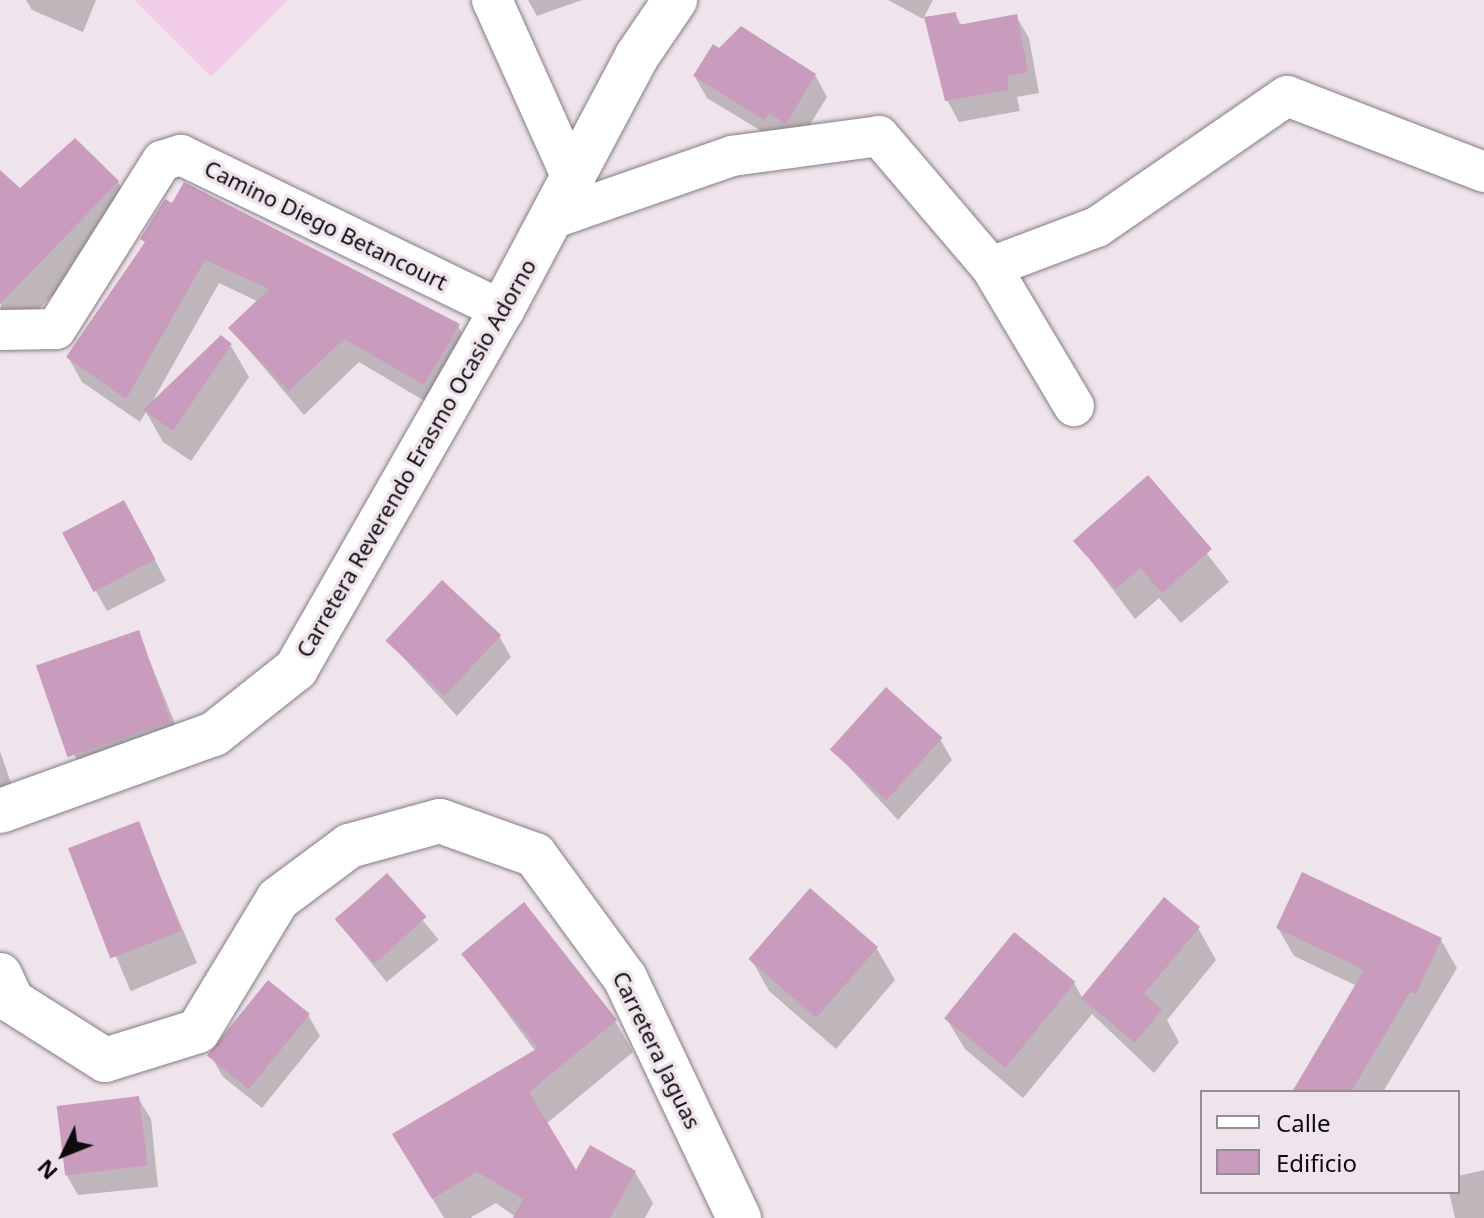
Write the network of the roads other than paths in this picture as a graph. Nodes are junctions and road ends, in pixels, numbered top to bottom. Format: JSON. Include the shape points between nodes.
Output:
{"nodes":[{"id":1,"x":492,"y":0,"type":"edge"},
{"id":2,"x":675,"y":0,"type":"edge"},
{"id":3,"x":1484,"y":172,"type":"edge"},
{"id":4,"x":572,"y":178,"type":"junction"},
{"id":5,"x":551,"y":219,"type":"junction"},
{"id":6,"x":991,"y":267,"type":"junction"},
{"id":7,"x":502,"y":310,"type":"junction"},
{"id":8,"x":0,"y":330,"type":"edge"},
{"id":9,"x":1074,"y":406,"type":"dead end"},
{"id":10,"x":0,"y":811,"type":"edge"},
{"id":11,"x":0,"y":975,"type":"edge"},
{"id":12,"x":739,"y":1218,"type":"edge"}],
"edges":[{"from":1,"to":4,"type":"street"},
{"from":2,"to":4,"type":"street","name":"Carretera Reverendo Erasmo Ocasio Adorno"},
{"from":3,"to":6,"type":"street","via":[[1287,96],[1097,227]]},
{"from":4,"to":5,"type":"street","name":"Carretera Reverendo Erasmo Ocasio Adorno"},
{"from":5,"to":6,"type":"street","via":[[732,156],[879,136]]},
{"from":5,"to":7,"type":"street","name":"Carretera Reverendo Erasmo Ocasio Adorno"},
{"from":6,"to":9,"type":"street"},
{"from":7,"to":8,"type":"street","name":"Camino Diego Betancourt","via":[[181,155],[162,161],[56,329]]},
{"from":7,"to":10,"type":"street","name":"Carretera Reverendo Erasmo Ocasio Adorno","via":[[296,669],[214,734]]},
{"from":11,"to":12,"type":"street","name":"Carretera Jaguas","via":[[12,1001],[105,1060],[198,1031],[278,899],[349,846],[440,821],[535,855],[625,978]]}]}
